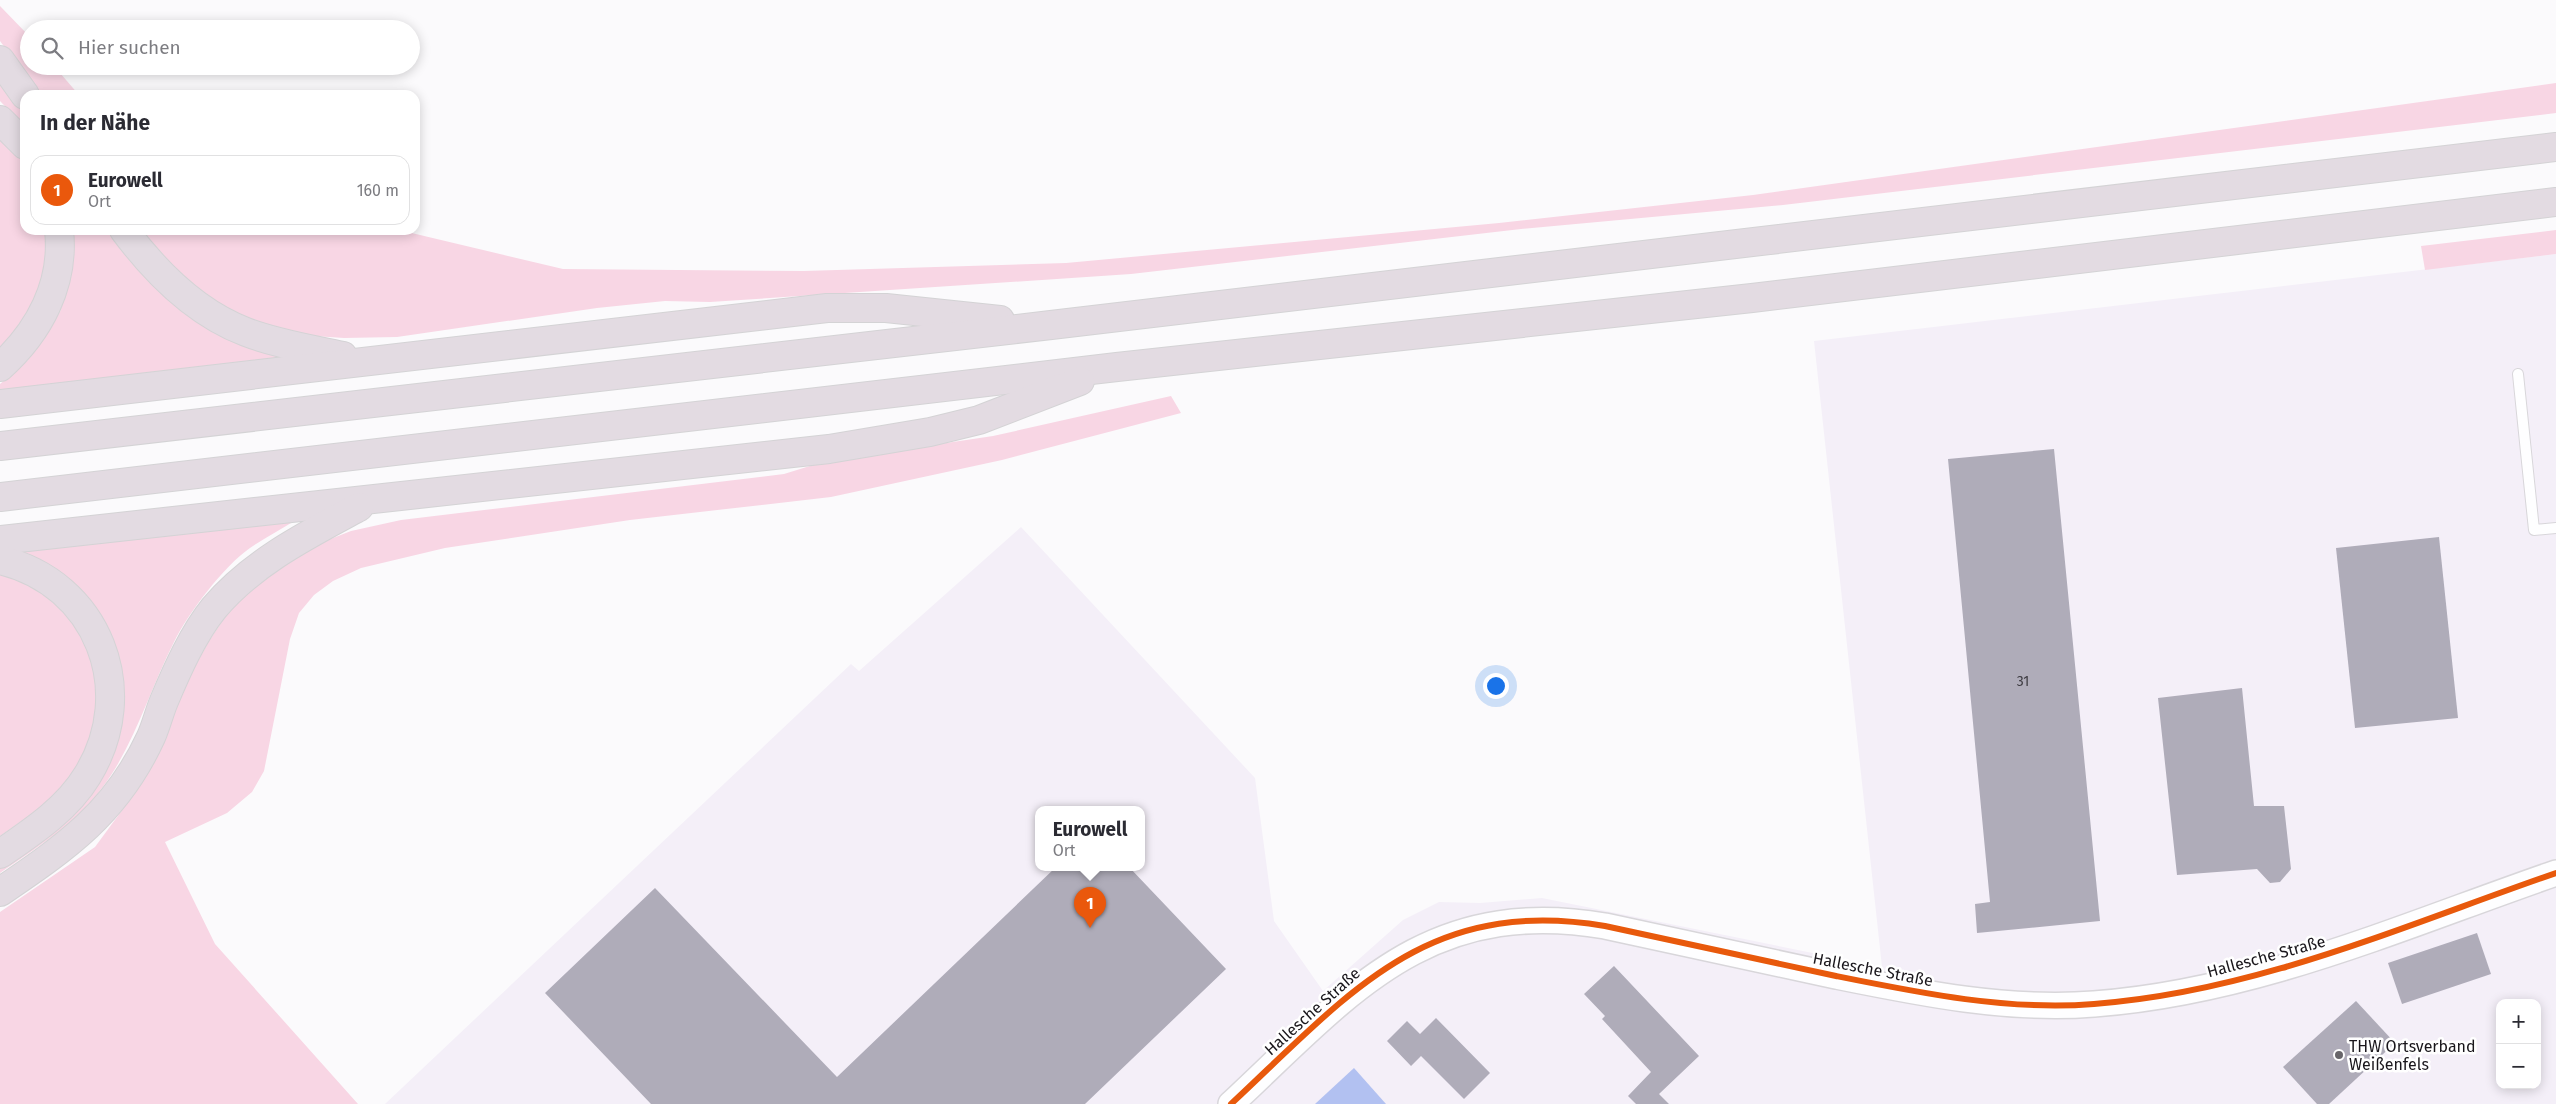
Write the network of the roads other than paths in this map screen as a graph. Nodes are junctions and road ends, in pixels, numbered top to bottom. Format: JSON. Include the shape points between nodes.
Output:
{"nodes":[{"id":1,"x":0,"y":60,"type":"edge"},
{"id":2,"x":21,"y":90,"type":"edge"},
{"id":3,"x":0,"y":120,"type":"edge"},
{"id":4,"x":20,"y":140,"type":"edge"},
{"id":5,"x":2556,"y":147,"type":"edge"},
{"id":6,"x":2556,"y":202,"type":"edge"},
{"id":7,"x":59,"y":235,"type":"edge"},
{"id":8,"x":128,"y":235,"type":"edge"},
{"id":9,"x":1052,"y":325,"type":"junction"},
{"id":10,"x":364,"y":361,"type":"junction"},
{"id":11,"x":0,"y":366,"type":"edge"},
{"id":12,"x":1117,"y":367,"type":"junction"},
{"id":13,"x":2518,"y":374,"type":"dead end"},
{"id":14,"x":0,"y":404,"type":"edge"},
{"id":15,"x":0,"y":446,"type":"edge"},
{"id":16,"x":0,"y":498,"type":"edge"},
{"id":17,"x":371,"y":500,"type":"junction"},
{"id":18,"x":2556,"y":528,"type":"edge"},
{"id":19,"x":0,"y":540,"type":"edge"},
{"id":20,"x":0,"y":560,"type":"edge"},
{"id":21,"x":0,"y":854,"type":"edge"},
{"id":22,"x":2556,"y":873,"type":"edge"},
{"id":23,"x":0,"y":892,"type":"edge"},
{"id":24,"x":1231,"y":1104,"type":"edge"}],
"edges":[{"from":1,"to":2,"type":"highway"},
{"from":3,"to":4,"type":"highway"},
{"from":5,"to":9,"type":"highway"},
{"from":6,"to":12,"type":"highway","via":[[1752,298]]},
{"from":7,"to":11,"type":"highway","via":[[60,257],[50,299],[29,337]]},
{"from":8,"to":10,"type":"highway","via":[[175,287],[216,318],[272,341]]},
{"from":9,"to":10,"type":"highway","via":[[886,308],[827,308]]},
{"from":9,"to":15,"type":"highway"},
{"from":10,"to":14,"type":"highway"},
{"from":12,"to":16,"type":"highway"},
{"from":12,"to":17,"type":"highway","via":[[979,420],[930,432],[829,449]]},
{"from":13,"to":18,"type":"lane","via":[[2534,530]]},
{"from":17,"to":19,"type":"highway"},
{"from":17,"to":23,"type":"highway","via":[[279,553],[249,573],[228,593],[194,638],[133,772],[113,800],[68,845]]},
{"from":20,"to":21,"type":"highway","via":[[32,570],[64,592],[78,607],[99,640],[110,678],[111,699],[105,740],[86,778],[52,816]]},
{"from":22,"to":24,"type":"street","name":"Hallesche Straße","via":[[2282,969],[2179,993],[2093,1005],[2010,1003],[1932,994],[1578,921],[1505,923],[1445,937],[1374,975]]}]}
